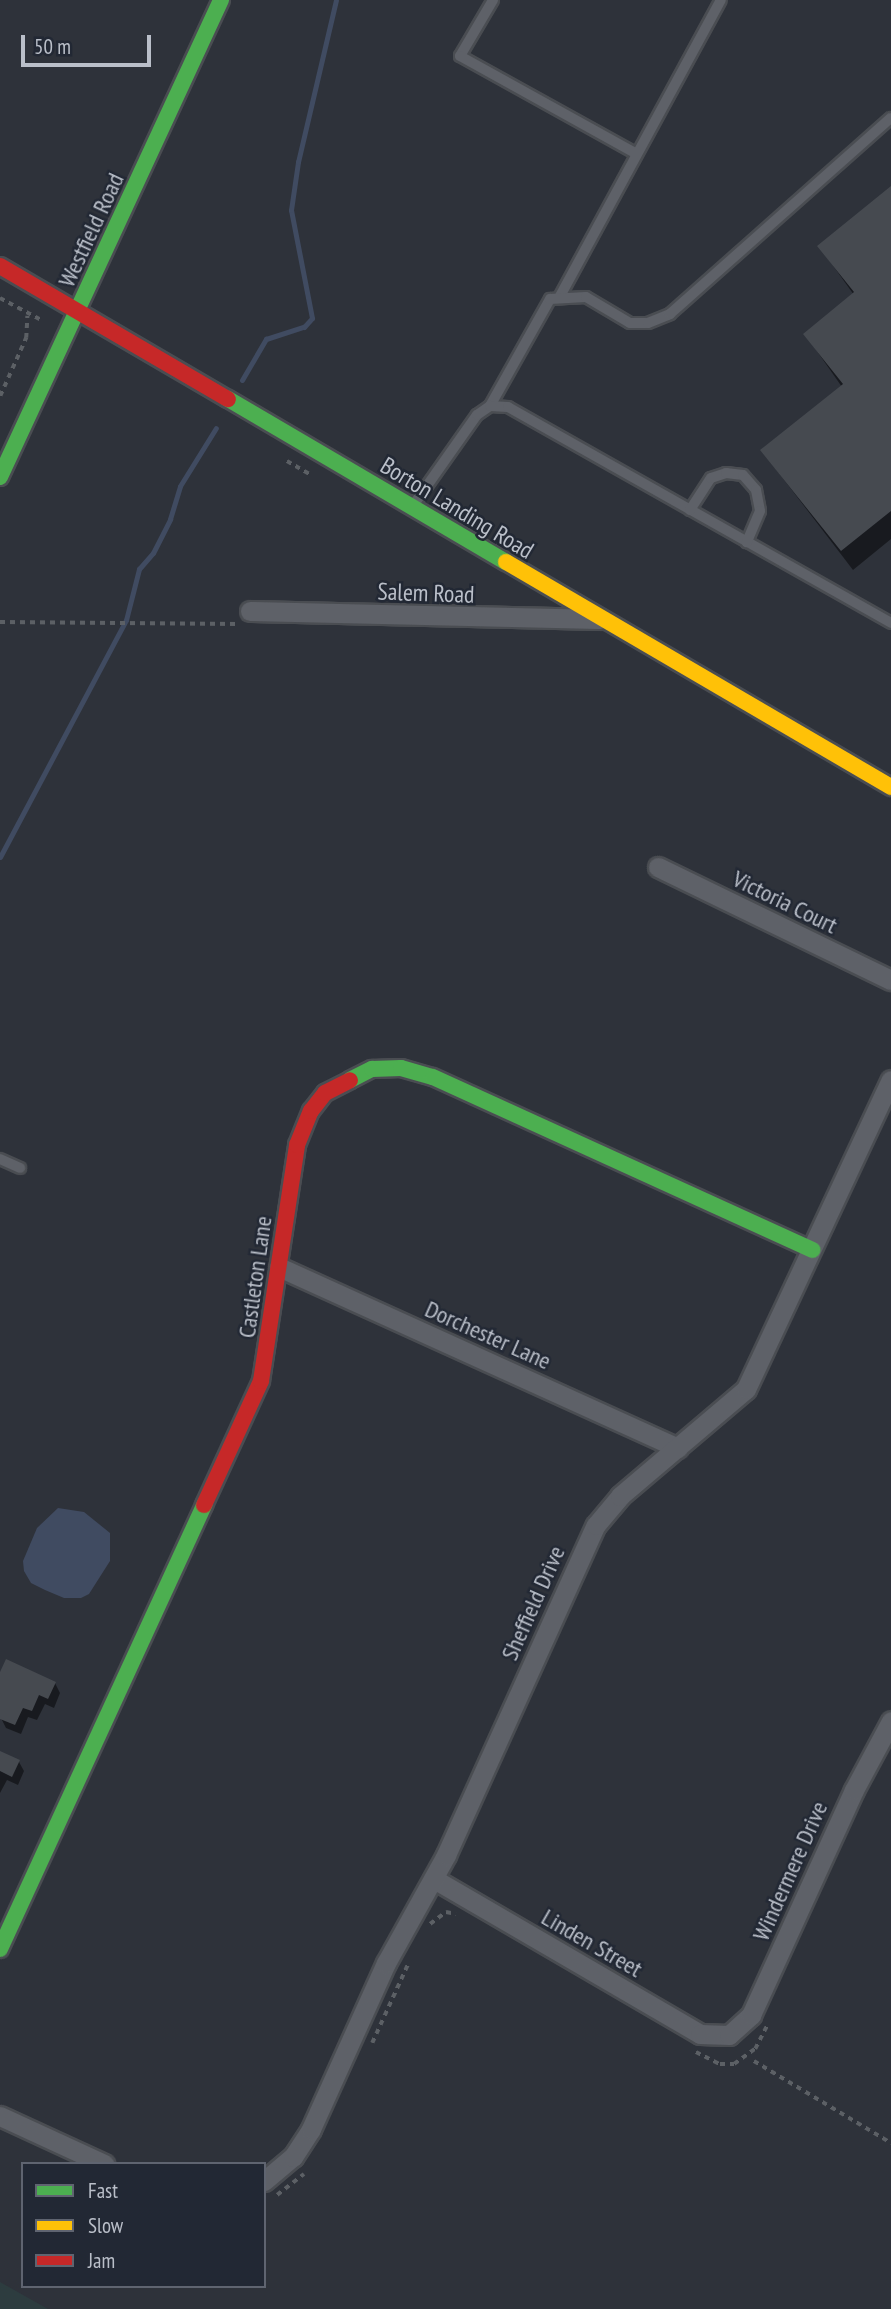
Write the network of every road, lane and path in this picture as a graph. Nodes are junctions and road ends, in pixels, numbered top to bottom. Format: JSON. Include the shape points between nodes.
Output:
{"nodes":[{"id":1,"x":221,"y":0,"type":"edge"},
{"id":2,"x":493,"y":0,"type":"edge"},
{"id":3,"x":721,"y":0,"type":"edge"},
{"id":4,"x":891,"y":118,"type":"edge"},
{"id":5,"x":637,"y":154,"type":"junction"},
{"id":6,"x":0,"y":266,"type":"edge"},
{"id":7,"x":0,"y":298,"type":"edge"},
{"id":8,"x":559,"y":299,"type":"junction"},
{"id":9,"x":79,"y":311,"type":"junction"},
{"id":10,"x":27,"y":316,"type":"junction"},
{"id":11,"x":43,"y":321,"type":"dead end"},
{"id":12,"x":0,"y":396,"type":"edge"},
{"id":13,"x":490,"y":406,"type":"junction"},
{"id":14,"x":0,"y":477,"type":"edge"},
{"id":15,"x":411,"y":508,"type":"junction"},
{"id":16,"x":690,"y":510,"type":"junction"},
{"id":17,"x":747,"y":542,"type":"junction"},
{"id":18,"x":251,"y":618,"type":"joint"},
{"id":19,"x":600,"y":619,"type":"junction"},
{"id":20,"x":0,"y":622,"type":"edge"},
{"id":21,"x":891,"y":623,"type":"edge"},
{"id":22,"x":891,"y":787,"type":"edge"},
{"id":23,"x":659,"y":867,"type":"dead end"},
{"id":24,"x":891,"y":980,"type":"edge"},
{"id":25,"x":891,"y":1080,"type":"edge"},
{"id":26,"x":0,"y":1159,"type":"edge"},
{"id":27,"x":20,"y":1168,"type":"dead end"},
{"id":28,"x":812,"y":1250,"type":"junction"},
{"id":29,"x":279,"y":1267,"type":"junction"},
{"id":30,"x":678,"y":1448,"type":"junction"},
{"id":31,"x":891,"y":1721,"type":"edge"},
{"id":32,"x":434,"y":1879,"type":"junction"},
{"id":33,"x":0,"y":1949,"type":"edge"},
{"id":34,"x":729,"y":2035,"type":"joint"},
{"id":35,"x":754,"y":2061,"type":"dead end"},
{"id":36,"x":0,"y":2116,"type":"edge"},
{"id":37,"x":891,"y":2143,"type":"edge"},
{"id":38,"x":100,"y":2162,"type":"edge"},
{"id":39,"x":266,"y":2179,"type":"edge"}],
"edges":[{"from":1,"to":9,"type":"street","name":"Westfield Road"},
{"from":2,"to":5,"type":"lane","via":[[460,56]]},
{"from":3,"to":5,"type":"lane"},
{"from":4,"to":8,"type":"lane","via":[[670,314],[648,323],[630,323],[586,298]]},
{"from":5,"to":8,"type":"lane"},
{"from":6,"to":9,"type":"street","name":"Borton Landing Road"},
{"from":7,"to":10,"type":"path"},
{"from":8,"to":13,"type":"lane","via":[[550,299]]},
{"from":9,"to":14,"type":"street","name":"Westfield Road"},
{"from":9,"to":15,"type":"street","name":"Borton Landing Road"},
{"from":10,"to":11,"type":"path"},
{"from":10,"to":12,"type":"path","via":[[26,338]]},
{"from":13,"to":15,"type":"lane","via":[[477,415]]},
{"from":13,"to":16,"type":"lane","via":[[508,407]]},
{"from":15,"to":19,"type":"street","name":"Borton Landing Road"},
{"from":16,"to":17,"type":"lane"},
{"from":16,"to":17,"type":"lane","via":[[711,478],[726,473],[743,475],[756,491],[760,511]]},
{"from":17,"to":21,"type":"lane"},
{"from":18,"to":19,"type":"street","name":"Salem Road"},
{"from":18,"to":20,"type":"path"},
{"from":19,"to":22,"type":"street","name":"Borton Landing Road"},
{"from":23,"to":24,"type":"street","name":"Victoria Court"},
{"from":25,"to":28,"type":"street","name":"Sheffield Drive"},
{"from":26,"to":27,"type":"lane"},
{"from":28,"to":29,"type":"street","name":"Castleton Lane","via":[[433,1077],[386,1067],[335,1086],[304,1124]]},
{"from":28,"to":30,"type":"street","name":"Sheffield Drive","via":[[746,1389]]},
{"from":29,"to":30,"type":"street","name":"Dorchester Lane"},
{"from":29,"to":33,"type":"street","name":"Castleton Lane","via":[[261,1381]]},
{"from":30,"to":32,"type":"street","name":"Sheffield Drive","via":[[620,1496],[596,1525]]},
{"from":31,"to":34,"type":"street","name":"Windermere Drive","via":[[854,1790],[751,2015]]},
{"from":32,"to":34,"type":"street","name":"Linden Street","via":[[701,2034]]},
{"from":32,"to":39,"type":"street","name":"Sheffield Drive","via":[[397,1942],[303,2145]]},
{"from":35,"to":37,"type":"path"},
{"from":36,"to":38,"type":"street"}]}
